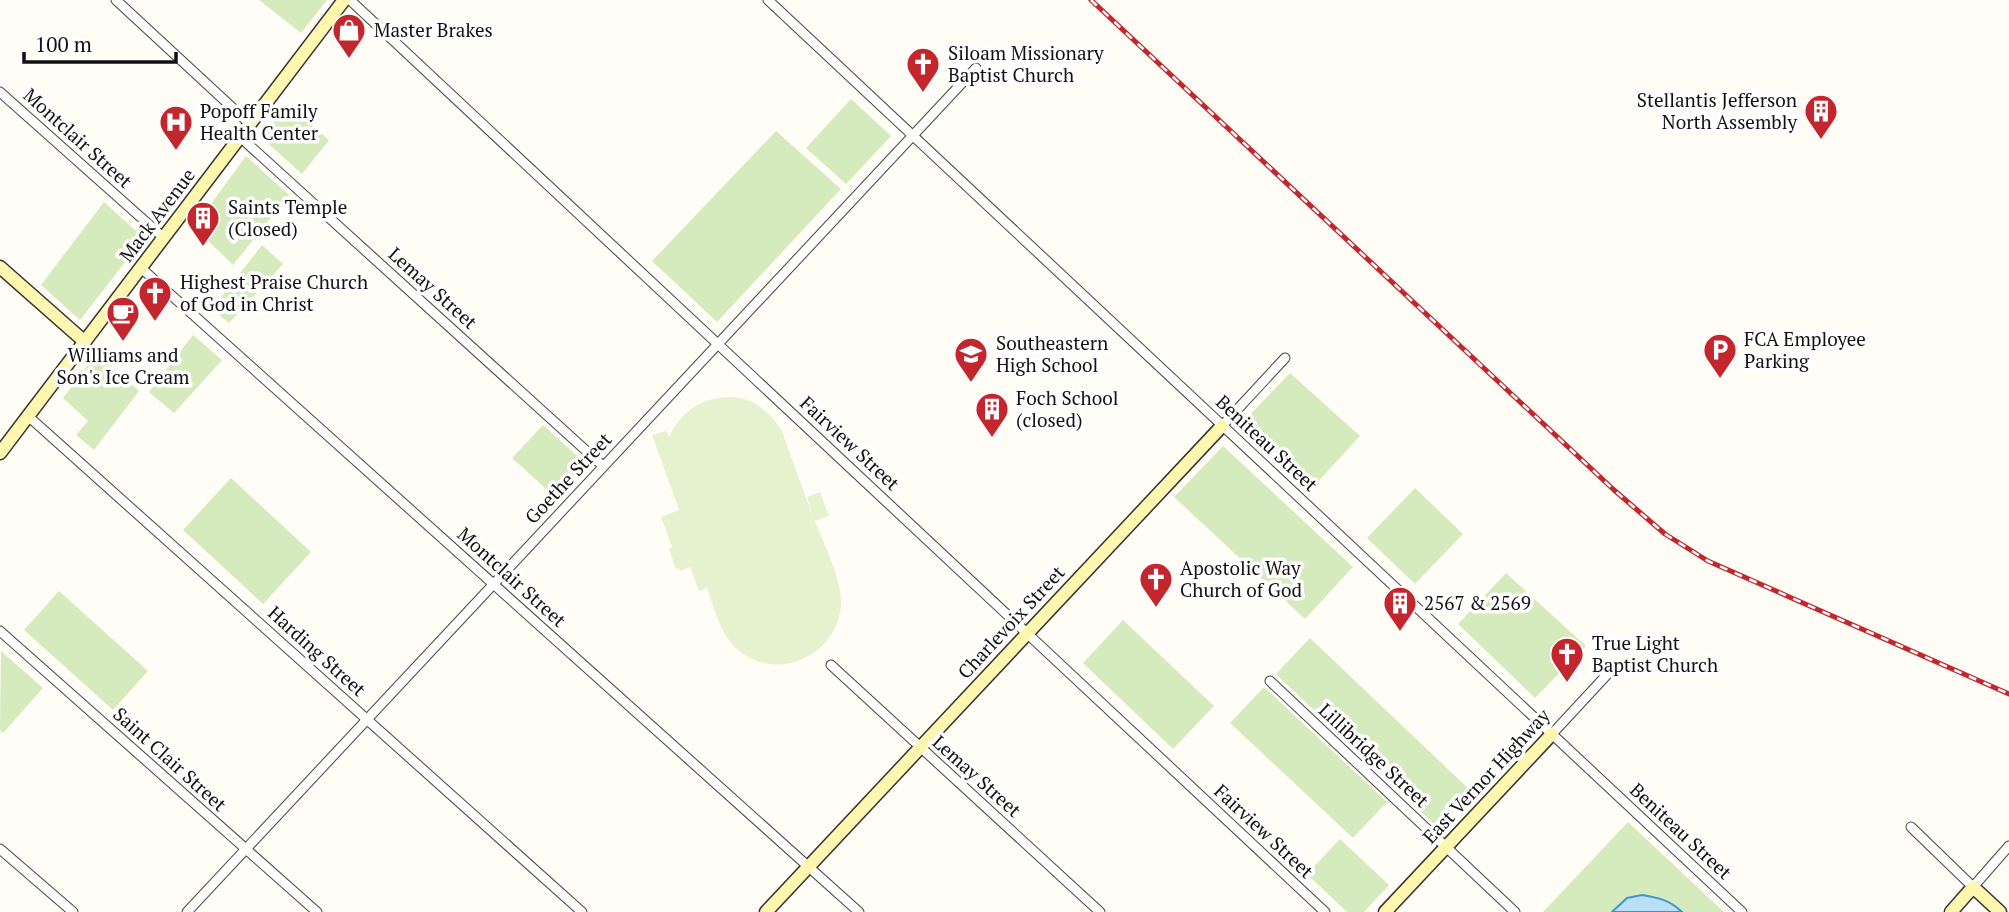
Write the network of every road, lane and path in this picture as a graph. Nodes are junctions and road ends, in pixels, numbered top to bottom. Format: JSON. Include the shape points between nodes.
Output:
{"nodes":[{"id":1,"x":116,"y":0,"type":"edge"},
{"id":2,"x":344,"y":0,"type":"edge"},
{"id":3,"x":350,"y":0,"type":"edge"},
{"id":4,"x":768,"y":0,"type":"edge"},
{"id":5,"x":976,"y":68,"type":"dead end"},
{"id":6,"x":0,"y":92,"type":"edge"},
{"id":7,"x":250,"y":124,"type":"junction"},
{"id":8,"x":913,"y":135,"type":"junction"},
{"id":9,"x":240,"y":137,"type":"junction"},
{"id":10,"x":164,"y":238,"type":"junction"},
{"id":11,"x":0,"y":267,"type":"edge"},
{"id":12,"x":141,"y":268,"type":"junction"},
{"id":13,"x":85,"y":341,"type":"junction"},
{"id":14,"x":718,"y":343,"type":"junction"},
{"id":15,"x":1285,"y":358,"type":"dead end"},
{"id":16,"x":28,"y":416,"type":"junction"},
{"id":17,"x":1222,"y":426,"type":"junction"},
{"id":18,"x":1,"y":449,"type":"edge"},
{"id":19,"x":603,"y":466,"type":"junction"},
{"id":20,"x":493,"y":584,"type":"junction"},
{"id":21,"x":0,"y":631,"type":"edge"},
{"id":22,"x":1027,"y":633,"type":"junction"},
{"id":23,"x":831,"y":665,"type":"dead end"},
{"id":24,"x":1615,"y":666,"type":"dead end"},
{"id":25,"x":1270,"y":681,"type":"dead end"},
{"id":26,"x":367,"y":719,"type":"junction"},
{"id":27,"x":1552,"y":734,"type":"junction"},
{"id":28,"x":920,"y":747,"type":"junction"},
{"id":29,"x":1911,"y":827,"type":"dead end"},
{"id":30,"x":2009,"y":846,"type":"edge"},
{"id":31,"x":1446,"y":847,"type":"junction"},
{"id":32,"x":0,"y":849,"type":"edge"},
{"id":33,"x":246,"y":849,"type":"junction"},
{"id":34,"x":809,"y":867,"type":"junction"},
{"id":35,"x":1973,"y":887,"type":"junction"},
{"id":36,"x":73,"y":912,"type":"edge"},
{"id":37,"x":187,"y":912,"type":"edge"},
{"id":38,"x":317,"y":912,"type":"edge"},
{"id":39,"x":582,"y":912,"type":"edge"},
{"id":40,"x":766,"y":912,"type":"edge"},
{"id":41,"x":859,"y":912,"type":"edge"},
{"id":42,"x":1100,"y":912,"type":"edge"},
{"id":43,"x":1325,"y":912,"type":"edge"},
{"id":44,"x":1385,"y":912,"type":"edge"},
{"id":45,"x":1515,"y":912,"type":"edge"},
{"id":46,"x":1742,"y":912,"type":"edge"},
{"id":47,"x":1951,"y":912,"type":"edge"},
{"id":48,"x":2000,"y":912,"type":"edge"}],
"edges":[{"from":1,"to":7,"type":"street"},
{"from":2,"to":7,"type":"street","name":"Mack Avenue"},
{"from":3,"to":14,"type":"street","name":"Fairview Street"},
{"from":4,"to":8,"type":"street","name":"Beniteau Street"},
{"from":5,"to":8,"type":"street","name":"Goethe Street"},
{"from":6,"to":10,"type":"street","name":"Montclair Street"},
{"from":7,"to":9,"type":"street","name":"Mack Avenue"},
{"from":8,"to":14,"type":"street","name":"Goethe Street"},
{"from":8,"to":17,"type":"street","name":"Beniteau Street"},
{"from":9,"to":10,"type":"street","name":"Mack Avenue"},
{"from":9,"to":19,"type":"street","name":"Lemay Street"},
{"from":10,"to":12,"type":"street","name":"Mack Avenue"},
{"from":11,"to":13,"type":"street"},
{"from":12,"to":13,"type":"street","name":"Mack Avenue"},
{"from":12,"to":20,"type":"street","name":"Montclair Street"},
{"from":13,"to":16,"type":"street","name":"Mack Avenue"},
{"from":14,"to":19,"type":"street","name":"Goethe Street"},
{"from":14,"to":22,"type":"street","name":"Fairview Street"},
{"from":15,"to":17,"type":"street","name":"Charlevoix Street"},
{"from":16,"to":18,"type":"street","name":"Mack Avenue"},
{"from":16,"to":26,"type":"street","name":"Harding Street"},
{"from":17,"to":22,"type":"street","name":"Charlevoix Street"},
{"from":17,"to":27,"type":"street","name":"Beniteau Street"},
{"from":19,"to":20,"type":"street","name":"Goethe Street"},
{"from":20,"to":26,"type":"street","name":"Goethe Street"},
{"from":20,"to":34,"type":"street","name":"Montclair Street"},
{"from":21,"to":33,"type":"street","name":"Saint Clair Street"},
{"from":22,"to":28,"type":"street","name":"Charlevoix Street"},
{"from":22,"to":43,"type":"street","name":"Fairview Street"},
{"from":23,"to":28,"type":"street","name":"Lemay Street"},
{"from":24,"to":27,"type":"street","name":"East Vernor Highway"},
{"from":25,"to":31,"type":"street","name":"Lillibridge Street"},
{"from":26,"to":33,"type":"street","name":"Goethe Street"},
{"from":26,"to":39,"type":"street","name":"Harding Street"},
{"from":27,"to":31,"type":"street","name":"East Vernor Highway"},
{"from":27,"to":46,"type":"street","name":"Beniteau Street"},
{"from":28,"to":34,"type":"street","name":"Charlevoix Street"},
{"from":28,"to":42,"type":"street","name":"Lemay Street"},
{"from":29,"to":35,"type":"street"},
{"from":30,"to":35,"type":"street"},
{"from":31,"to":44,"type":"street","name":"East Vernor Highway"},
{"from":31,"to":45,"type":"street","name":"Lillibridge Street"},
{"from":32,"to":36,"type":"street"},
{"from":33,"to":37,"type":"street","name":"Goethe Street"},
{"from":33,"to":38,"type":"street","name":"Saint Clair Street"},
{"from":34,"to":40,"type":"street","name":"Charlevoix Street"},
{"from":34,"to":41,"type":"street","name":"Montclair Street"},
{"from":35,"to":47,"type":"street"},
{"from":35,"to":48,"type":"street"}]}
